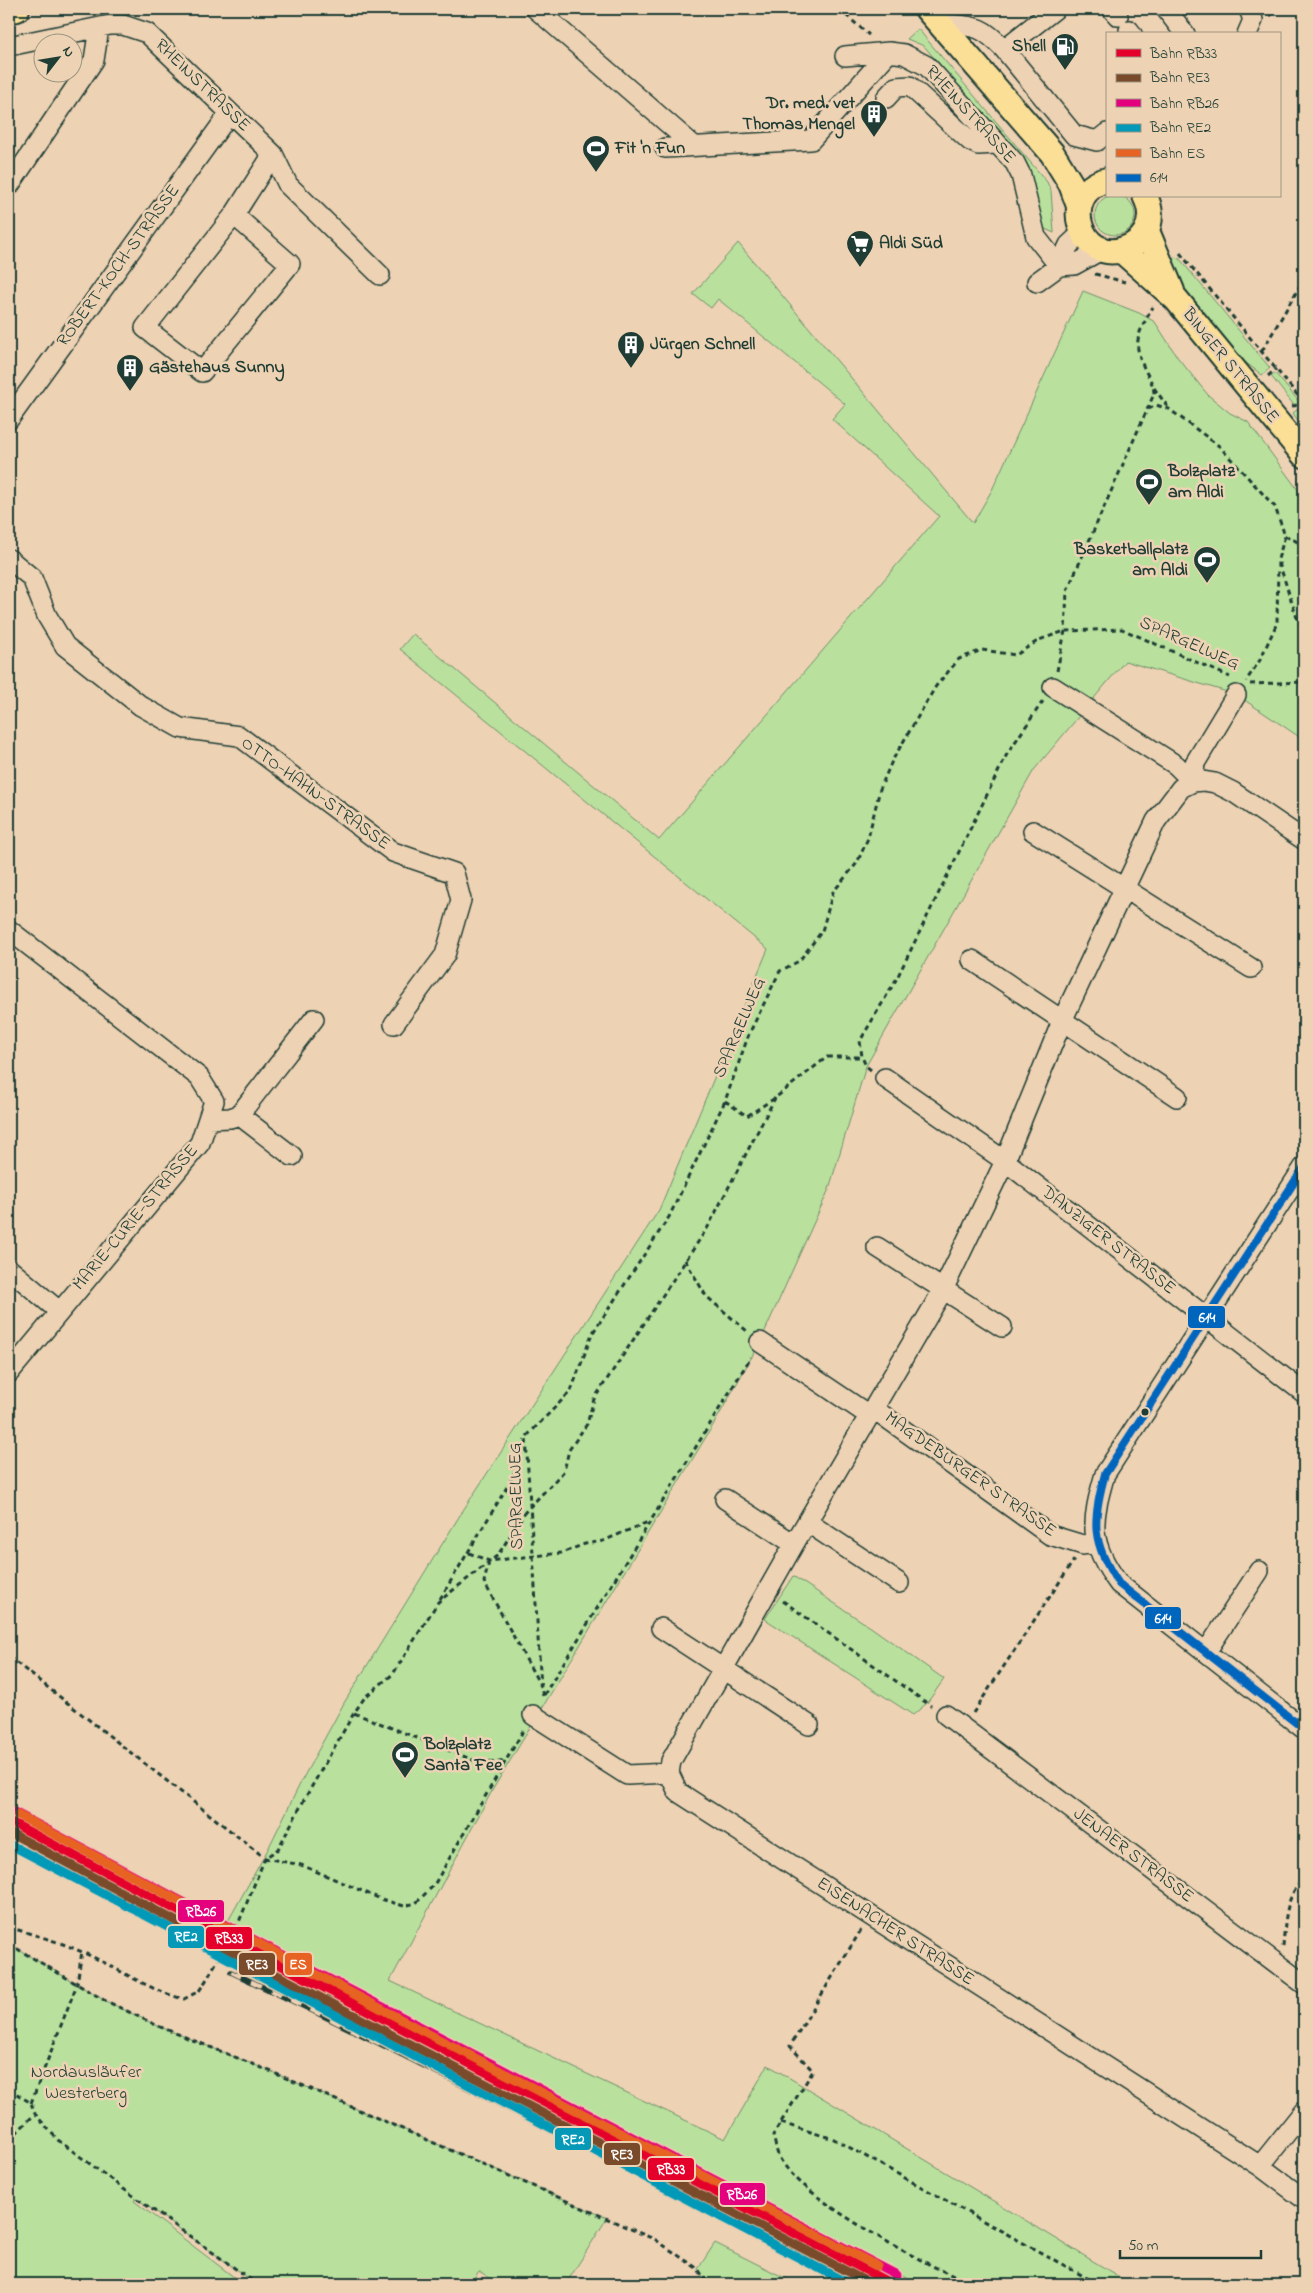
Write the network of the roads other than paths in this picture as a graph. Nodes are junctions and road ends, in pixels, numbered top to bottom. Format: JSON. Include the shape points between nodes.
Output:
{"nodes":[{"id":1,"x":16,"y":9,"type":"edge"},
{"id":2,"x":536,"y":9,"type":"edge"},
{"id":3,"x":1055,"y":9,"type":"edge"},
{"id":4,"x":1166,"y":9,"type":"edge"},
{"id":5,"x":1249,"y":9,"type":"edge"},
{"id":6,"x":9,"y":10,"type":"edge"},
{"id":7,"x":933,"y":16,"type":"edge"},
{"id":8,"x":99,"y":28,"type":"junction"},
{"id":9,"x":1183,"y":32,"type":"edge"},
{"id":10,"x":1248,"y":32,"type":"edge"},
{"id":11,"x":9,"y":46,"type":"edge"},
{"id":12,"x":1004,"y":49,"type":"junction"},
{"id":13,"x":889,"y":52,"type":"junction"},
{"id":14,"x":846,"y":56,"type":"dead end"},
{"id":15,"x":886,"y":98,"type":"dead end"},
{"id":16,"x":230,"y":113,"type":"junction"},
{"id":17,"x":1106,"y":134,"type":"edge"},
{"id":18,"x":1074,"y":135,"type":"junction"},
{"id":19,"x":998,"y":144,"type":"junction"},
{"id":20,"x":694,"y":146,"type":"junction"},
{"id":21,"x":664,"y":148,"type":"dead end"},
{"id":22,"x":273,"y":154,"type":"junction"},
{"id":23,"x":1052,"y":154,"type":"junction"},
{"id":24,"x":1104,"y":180,"type":"edge"},
{"id":25,"x":9,"y":186,"type":"edge"},
{"id":26,"x":1147,"y":198,"type":"edge"},
{"id":27,"x":1079,"y":206,"type":"junction"},
{"id":28,"x":234,"y":215,"type":"junction"},
{"id":29,"x":1146,"y":231,"type":"junction"},
{"id":30,"x":1083,"y":232,"type":"junction"},
{"id":31,"x":1112,"y":250,"type":"junction"},
{"id":32,"x":1059,"y":266,"type":"junction"},
{"id":33,"x":380,"y":275,"type":"dead end"},
{"id":34,"x":1037,"y":282,"type":"dead end"},
{"id":35,"x":1165,"y":302,"type":"junction"},
{"id":36,"x":9,"y":419,"type":"edge"},
{"id":37,"x":1304,"y":455,"type":"edge"},
{"id":38,"x":9,"y":559,"type":"edge"},
{"id":39,"x":1053,"y":686,"type":"road end"},
{"id":40,"x":1240,"y":690,"type":"road end"},
{"id":41,"x":1193,"y":782,"type":"junction"},
{"id":42,"x":1033,"y":831,"type":"dead end"},
{"id":43,"x":1304,"y":840,"type":"edge"},
{"id":44,"x":1124,"y":889,"type":"junction"},
{"id":45,"x":9,"y":930,"type":"edge"},
{"id":46,"x":972,"y":960,"type":"dead end"},
{"id":47,"x":1250,"y":968,"type":"dead end"},
{"id":48,"x":314,"y":1018,"type":"dead end"},
{"id":49,"x":1062,"y":1021,"type":"junction"},
{"id":50,"x":394,"y":1024,"type":"dead end"},
{"id":51,"x":885,"y":1078,"type":"road end"},
{"id":52,"x":1177,"y":1097,"type":"dead end"},
{"id":53,"x":239,"y":1115,"type":"junction"},
{"id":54,"x":208,"y":1119,"type":"junction"},
{"id":55,"x":292,"y":1156,"type":"dead end"},
{"id":56,"x":1006,"y":1161,"type":"junction"},
{"id":57,"x":1304,"y":1167,"type":"edge"},
{"id":58,"x":877,"y":1248,"type":"dead end"},
{"id":59,"x":9,"y":1269,"type":"edge"},
{"id":60,"x":943,"y":1290,"type":"junction"},
{"id":61,"x":59,"y":1311,"type":"junction"},
{"id":62,"x":1206,"y":1317,"type":"junction"},
{"id":63,"x":1002,"y":1327,"type":"dead end"},
{"id":64,"x":760,"y":1342,"type":"road end"},
{"id":65,"x":9,"y":1373,"type":"edge"},
{"id":66,"x":1304,"y":1394,"type":"edge"},
{"id":67,"x":872,"y":1413,"type":"junction"},
{"id":68,"x":725,"y":1499,"type":"dead end"},
{"id":69,"x":807,"y":1522,"type":"junction"},
{"id":70,"x":794,"y":1544,"type":"junction"},
{"id":71,"x":1089,"y":1544,"type":"junction"},
{"id":72,"x":1259,"y":1571,"type":"dead end"},
{"id":73,"x":900,"y":1583,"type":"dead end"},
{"id":74,"x":660,"y":1628,"type":"dead end"},
{"id":75,"x":1206,"y":1652,"type":"junction"},
{"id":76,"x":723,"y":1668,"type":"junction"},
{"id":77,"x":532,"y":1715,"type":"road end"},
{"id":78,"x":946,"y":1716,"type":"road end"},
{"id":79,"x":809,"y":1725,"type":"dead end"},
{"id":80,"x":1304,"y":1729,"type":"edge"},
{"id":81,"x":669,"y":1773,"type":"junction"},
{"id":82,"x":1304,"y":1984,"type":"edge"},
{"id":83,"x":1304,"y":2111,"type":"edge"},
{"id":84,"x":1260,"y":2166,"type":"junction"},
{"id":85,"x":1304,"y":2199,"type":"edge"}],
"edges":[{"from":1,"to":6,"type":"main road"},
{"from":2,"to":20,"type":"street"},
{"from":3,"to":12,"type":"street"},
{"from":4,"to":9,"type":"street"},
{"from":5,"to":10,"type":"street","via":[[1253,20]]},
{"from":7,"to":12,"type":"street","via":[[985,30]]},
{"from":7,"to":23,"type":"main road","name":"RHEINSTRASSE"},
{"from":8,"to":11,"type":"street","name":"RHEINSTRASSE"},
{"from":8,"to":16,"type":"street","name":"RHEINSTRASSE","via":[[123,25],[147,33]]},
{"from":8,"to":25,"type":"street","via":[[94,60]]},
{"from":12,"to":18,"type":"street"},
{"from":13,"to":14,"type":"street","name":"RHEINSTRASSE"},
{"from":13,"to":19,"type":"street","name":"RHEINSTRASSE","via":[[904,54],[927,66]]},
{"from":13,"to":20,"type":"street","via":[[811,140]]},
{"from":15,"to":19,"type":"street","via":[[896,87],[910,86],[970,141],[978,145]]},
{"from":16,"to":22,"type":"street","name":"RHEINSTRASSE"},
{"from":16,"to":36,"type":"street","name":"ROBERT-KOCH-STRASSE"},
{"from":17,"to":18,"type":"street","via":[[1098,141]]},
{"from":18,"to":23,"type":"street"},
{"from":19,"to":32,"type":"street","name":"RHEINSTRASSE","via":[[1021,175],[1036,237]]},
{"from":20,"to":21,"type":"street"},
{"from":22,"to":28,"type":"street"},
{"from":22,"to":33,"type":"street","via":[[288,185]]},
{"from":23,"to":24,"type":"main road","name":"RHEINSTRASSE"},
{"from":23,"to":27,"type":"main road","name":"RHEINSTRASSE","via":[[1071,184]]},
{"from":24,"to":27,"type":"main road","via":[[1087,191]]},
{"from":26,"to":29,"type":"main road","via":[[1150,211]]},
{"from":27,"to":30,"type":"main road"},
{"from":28,"to":28,"type":"street","via":[[145,328],[202,372],[290,264]]},
{"from":29,"to":31,"type":"main road","via":[[1136,243]]},
{"from":29,"to":35,"type":"main road","name":"BINGER STRASSE"},
{"from":30,"to":31,"type":"main road","name":"BINGER STRASSE","via":[[1088,240]]},
{"from":30,"to":32,"type":"street","via":[[1069,245]]},
{"from":31,"to":32,"type":"street","via":[[1074,266]]},
{"from":31,"to":35,"type":"main road","name":"BINGER STRASSE"},
{"from":32,"to":34,"type":"street"},
{"from":35,"to":37,"type":"main road","name":"BINGER STRASSE"},
{"from":38,"to":50,"type":"street","name":"OTTO-HAHN-STRASSE","via":[[32,578],[47,616],[65,646],[141,706],[180,728],[239,736],[393,852],[454,873],[461,900],[445,955]]},
{"from":39,"to":41,"type":"street","via":[[1176,765]]},
{"from":40,"to":41,"type":"street","via":[[1195,763]]},
{"from":41,"to":43,"type":"street","via":[[1215,783],[1233,792]]},
{"from":41,"to":44,"type":"street","name":"MAGDEBURGER STRASSE","via":[[1181,788],[1156,821]]},
{"from":42,"to":44,"type":"street"},
{"from":44,"to":47,"type":"street"},
{"from":44,"to":49,"type":"street","name":"MAGDEBURGER STRASSE"},
{"from":45,"to":54,"type":"street","name":"MARIE-CURIE-STRASSE","via":[[199,1077],[214,1101]]},
{"from":46,"to":49,"type":"street"},
{"from":48,"to":53,"type":"street"},
{"from":49,"to":52,"type":"street"},
{"from":49,"to":56,"type":"street","name":"MAGDEBURGER STRASSE"},
{"from":51,"to":56,"type":"street"},
{"from":53,"to":54,"type":"street"},
{"from":53,"to":55,"type":"street"},
{"from":54,"to":61,"type":"street","name":"MARIE-CURIE-STRASSE","via":[[200,1143]]},
{"from":56,"to":60,"type":"street","name":"MAGDEBURGER STRASSE"},
{"from":56,"to":62,"type":"street","name":"DANZIGER STRASSE"},
{"from":57,"to":62,"type":"street"},
{"from":58,"to":60,"type":"street"},
{"from":59,"to":61,"type":"street"},
{"from":60,"to":63,"type":"street"},
{"from":60,"to":67,"type":"street","name":"MAGDEBURGER STRASSE"},
{"from":61,"to":65,"type":"street","name":"MARIE-CURIE-STRASSE"},
{"from":62,"to":66,"type":"street","name":"DANZIGER STRASSE"},
{"from":62,"to":71,"type":"street","via":[[1104,1474]]},
{"from":64,"to":67,"type":"street","name":"MAGDEBURGER STRASSE"},
{"from":67,"to":69,"type":"street","name":"MAGDEBURGER STRASSE"},
{"from":67,"to":71,"type":"street","name":"MAGDEBURGER STRASSE","via":[[1050,1535]]},
{"from":68,"to":70,"type":"street"},
{"from":69,"to":70,"type":"street","name":"MAGDEBURGER STRASSE"},
{"from":69,"to":73,"type":"street"},
{"from":70,"to":76,"type":"street","name":"MAGDEBURGER STRASSE"},
{"from":71,"to":75,"type":"street","via":[[1119,1584]]},
{"from":72,"to":75,"type":"street"},
{"from":74,"to":76,"type":"street"},
{"from":75,"to":80,"type":"street"},
{"from":76,"to":79,"type":"street"},
{"from":76,"to":81,"type":"street","name":"MAGDEBURGER STRASSE","via":[[671,1761]]},
{"from":77,"to":81,"type":"street","via":[[627,1775]]},
{"from":78,"to":82,"type":"street","name":"JENAER STRASSE"},
{"from":81,"to":84,"type":"street","name":"EISENACHER STRASSE","via":[[678,1792]]},
{"from":83,"to":84,"type":"street"},
{"from":84,"to":85,"type":"street","name":"EISENACHER STRASSE"}]}
